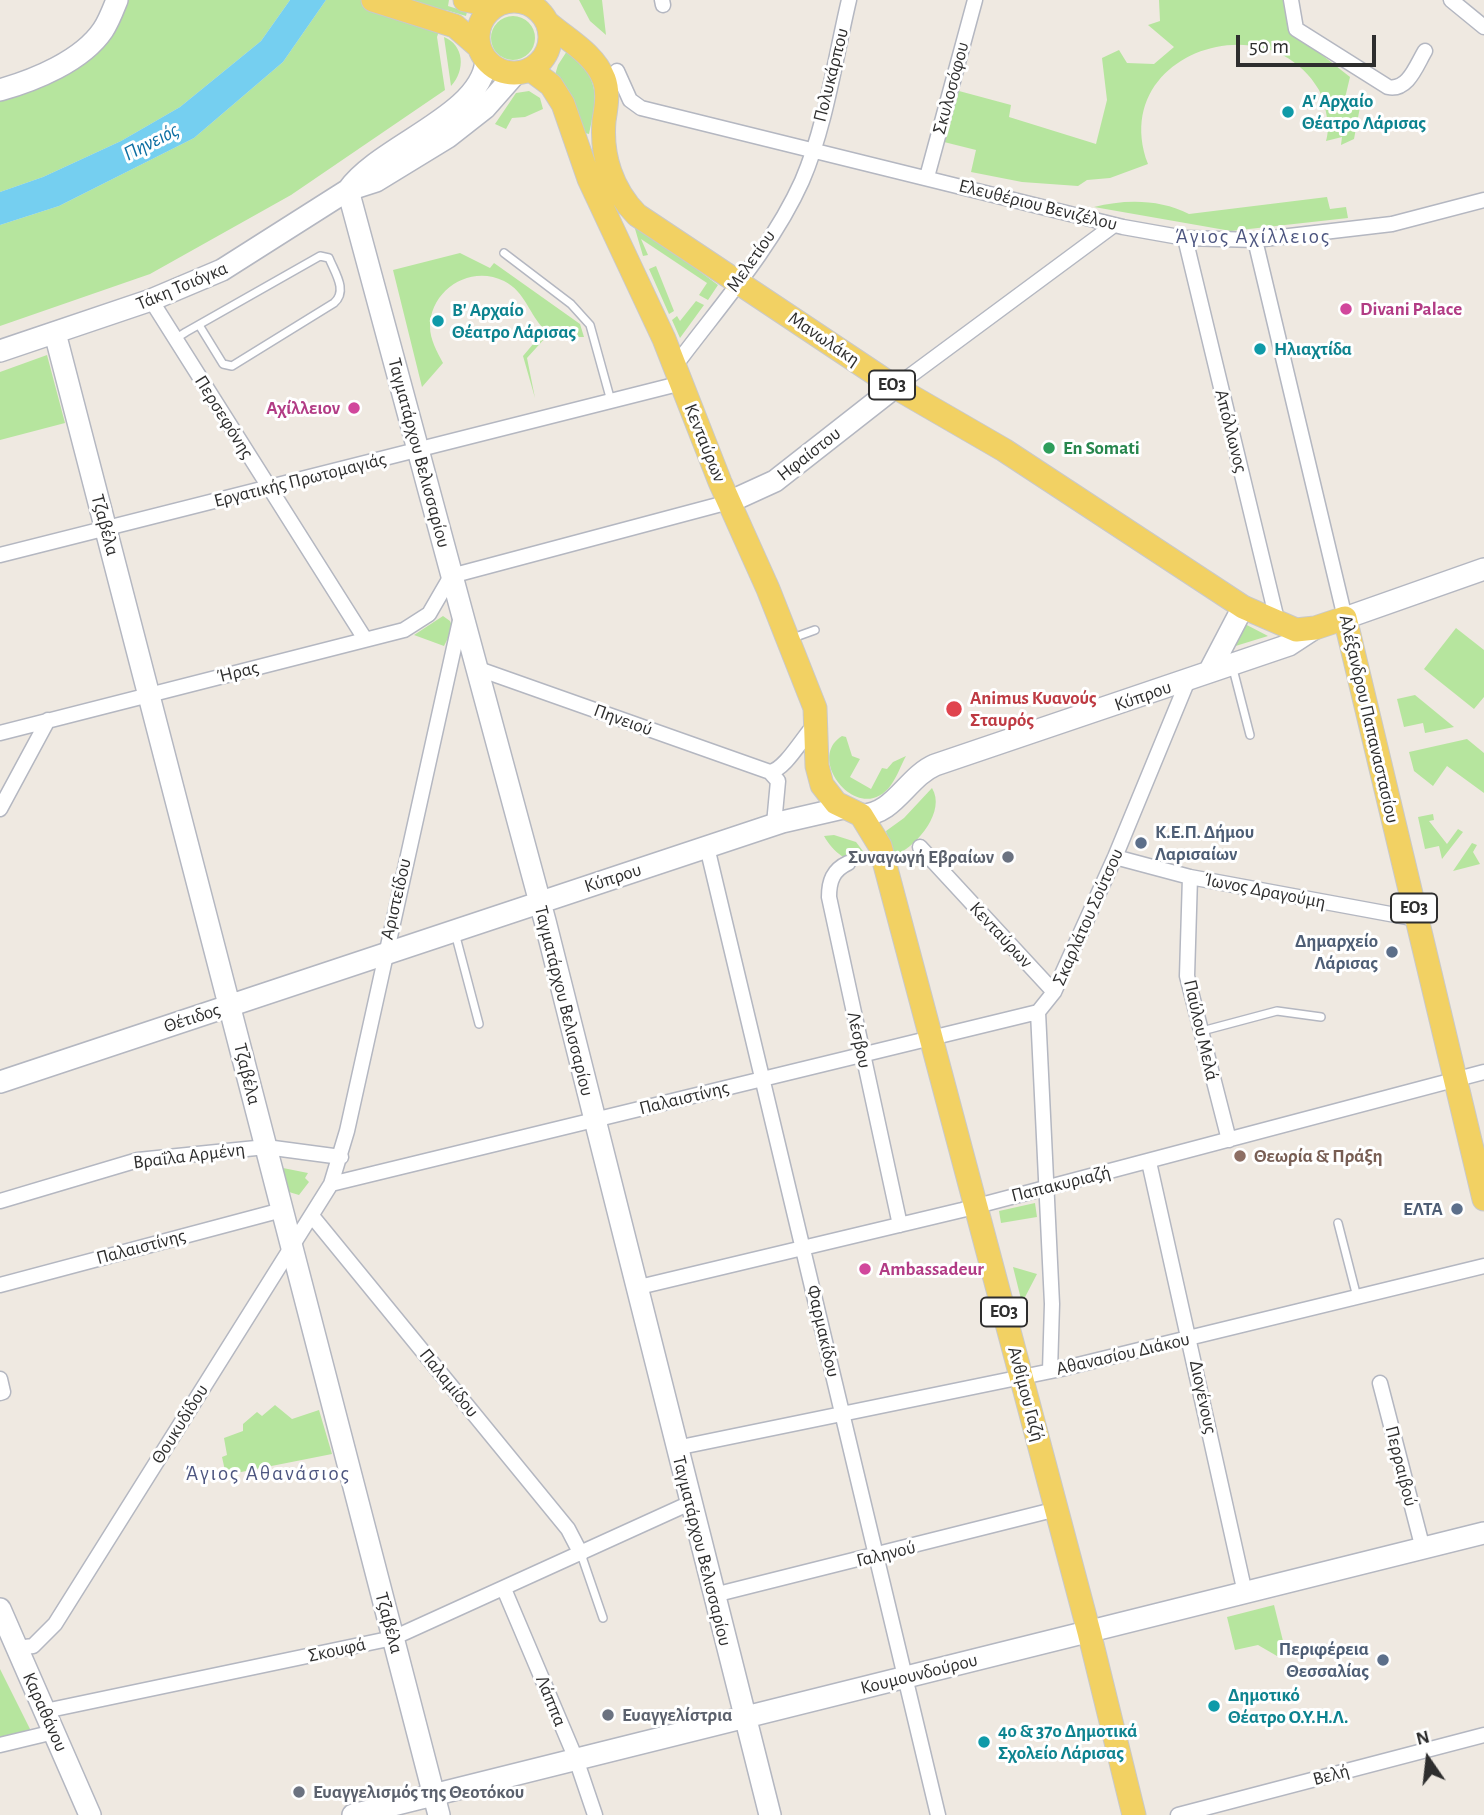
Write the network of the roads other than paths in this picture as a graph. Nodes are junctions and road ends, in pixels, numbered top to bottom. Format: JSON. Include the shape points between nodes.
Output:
{"nodes":[{"id":1,"x":117,"y":0,"type":"edge"},
{"id":2,"x":373,"y":0,"type":"edge"},
{"id":3,"x":465,"y":0,"type":"edge"},
{"id":4,"x":849,"y":0,"type":"edge"},
{"id":5,"x":975,"y":0,"type":"edge"},
{"id":6,"x":1291,"y":0,"type":"edge"},
{"id":7,"x":1451,"y":0,"type":"edge"},
{"id":8,"x":505,"y":2,"type":"edge"},
{"id":9,"x":546,"y":14,"type":"edge"},
{"id":10,"x":1484,"y":27,"type":"edge"},
{"id":11,"x":1425,"y":51,"type":"dead end"},
{"id":12,"x":482,"y":53,"type":"junction"},
{"id":13,"x":617,"y":71,"type":"dead end"},
{"id":14,"x":523,"y":72,"type":"junction"},
{"id":15,"x":0,"y":90,"type":"edge"},
{"id":16,"x":813,"y":149,"type":"junction"},
{"id":17,"x":927,"y":177,"type":"junction"},
{"id":18,"x":348,"y":190,"type":"junction"},
{"id":19,"x":1484,"y":200,"type":"edge"},
{"id":20,"x":1114,"y":225,"type":"junction"},
{"id":21,"x":1185,"y":238,"type":"junction"},
{"id":22,"x":1255,"y":240,"type":"junction"},
{"id":23,"x":504,"y":253,"type":"dead end"},
{"id":24,"x":738,"y":281,"type":"junction"},
{"id":25,"x":151,"y":300,"type":"junction"},
{"id":26,"x":199,"y":325,"type":"junction"},
{"id":27,"x":55,"y":333,"type":"junction"},
{"id":28,"x":175,"y":339,"type":"junction"},
{"id":29,"x":0,"y":351,"type":"edge"},
{"id":30,"x":678,"y":375,"type":"junction"},
{"id":31,"x":895,"y":387,"type":"junction"},
{"id":32,"x":611,"y":401,"type":"junction"},
{"id":33,"x":418,"y":450,"type":"junction"},
{"id":34,"x":269,"y":488,"type":"junction"},
{"id":35,"x":730,"y":502,"type":"junction"},
{"id":36,"x":106,"y":528,"type":"junction"},
{"id":37,"x":0,"y":555,"type":"edge"},
{"id":38,"x":1484,"y":569,"type":"edge"},
{"id":39,"x":451,"y":576,"type":"junction"},
{"id":40,"x":1243,"y":607,"type":"junction"},
{"id":41,"x":461,"y":613,"type":"junction"},
{"id":42,"x":1345,"y":618,"type":"junction"},
{"id":43,"x":1278,"y":624,"type":"junction"},
{"id":44,"x":1315,"y":628,"type":"junction"},
{"id":45,"x":816,"y":629,"type":"dead end"},
{"id":46,"x":365,"y":639,"type":"junction"},
{"id":47,"x":789,"y":639,"type":"junction"},
{"id":48,"x":1232,"y":664,"type":"junction"},
{"id":49,"x":476,"y":668,"type":"junction"},
{"id":50,"x":1209,"y":672,"type":"junction"},
{"id":51,"x":1188,"y":680,"type":"junction"},
{"id":52,"x":149,"y":695,"type":"junction"},
{"id":53,"x":48,"y":720,"type":"junction"},
{"id":54,"x":818,"y":721,"type":"junction"},
{"id":55,"x":0,"y":733,"type":"edge"},
{"id":56,"x":1250,"y":735,"type":"dead end"},
{"id":57,"x":770,"y":772,"type":"junction"},
{"id":58,"x":0,"y":809,"type":"edge"},
{"id":59,"x":852,"y":812,"type":"junction"},
{"id":60,"x":774,"y":824,"type":"junction"},
{"id":61,"x":707,"y":847,"type":"junction"},
{"id":62,"x":920,"y":847,"type":"dead end"},
{"id":63,"x":1115,"y":857,"type":"junction"},
{"id":64,"x":848,"y":863,"type":"dead end"},
{"id":65,"x":1190,"y":877,"type":"junction"},
{"id":66,"x":540,"y":902,"type":"junction"},
{"id":67,"x":1417,"y":919,"type":"junction"},
{"id":68,"x":454,"y":931,"type":"junction"},
{"id":69,"x":384,"y":954,"type":"junction"},
{"id":70,"x":1054,"y":992,"type":"junction"},
{"id":71,"x":229,"y":1006,"type":"junction"},
{"id":72,"x":1038,"y":1012,"type":"junction"},
{"id":73,"x":1321,"y":1017,"type":"dead end"},
{"id":74,"x":479,"y":1024,"type":"dead end"},
{"id":75,"x":1201,"y":1031,"type":"junction"},
{"id":76,"x":931,"y":1038,"type":"junction"},
{"id":77,"x":862,"y":1055,"type":"junction"},
{"id":78,"x":1484,"y":1072,"type":"edge"},
{"id":79,"x":763,"y":1079,"type":"junction"},
{"id":80,"x":1455,"y":1079,"type":"junction"},
{"id":81,"x":0,"y":1082,"type":"edge"},
{"id":82,"x":594,"y":1120,"type":"junction"},
{"id":83,"x":1228,"y":1140,"type":"junction"},
{"id":84,"x":266,"y":1147,"type":"junction"},
{"id":85,"x":341,"y":1157,"type":"junction"},
{"id":86,"x":1149,"y":1161,"type":"junction"},
{"id":87,"x":331,"y":1184,"type":"junction"},
{"id":88,"x":1046,"y":1187,"type":"junction"},
{"id":89,"x":1484,"y":1199,"type":"edge"},
{"id":90,"x":0,"y":1201,"type":"edge"},
{"id":91,"x":976,"y":1206,"type":"junction"},
{"id":92,"x":282,"y":1210,"type":"junction"},
{"id":93,"x":312,"y":1216,"type":"junction"},
{"id":94,"x":1338,"y":1223,"type":"dead end"},
{"id":95,"x":900,"y":1225,"type":"junction"},
{"id":96,"x":291,"y":1245,"type":"junction"},
{"id":97,"x":803,"y":1249,"type":"junction"},
{"id":98,"x":1484,"y":1266,"type":"edge"},
{"id":99,"x":0,"y":1285,"type":"edge"},
{"id":100,"x":635,"y":1288,"type":"junction"},
{"id":101,"x":1357,"y":1298,"type":"junction"},
{"id":102,"x":1190,"y":1339,"type":"junction"},
{"id":103,"x":1050,"y":1371,"type":"junction"},
{"id":104,"x":1021,"y":1376,"type":"junction"},
{"id":105,"x":0,"y":1379,"type":"edge"},
{"id":106,"x":1380,"y":1383,"type":"dead end"},
{"id":107,"x":0,"y":1393,"type":"edge"},
{"id":108,"x":843,"y":1414,"type":"junction"},
{"id":109,"x":676,"y":1448,"type":"junction"},
{"id":110,"x":690,"y":1503,"type":"junction"},
{"id":111,"x":1057,"y":1510,"type":"junction"},
{"id":112,"x":1484,"y":1533,"type":"edge"},
{"id":113,"x":1423,"y":1549,"type":"junction"},
{"id":114,"x":581,"y":1554,"type":"junction"},
{"id":115,"x":877,"y":1556,"type":"junction"},
{"id":116,"x":504,"y":1589,"type":"junction"},
{"id":117,"x":1245,"y":1593,"type":"junction"},
{"id":118,"x":714,"y":1595,"type":"junction"},
{"id":119,"x":0,"y":1609,"type":"edge"},
{"id":120,"x":603,"y":1618,"type":"dead end"},
{"id":121,"x":1090,"y":1632,"type":"junction"},
{"id":122,"x":9,"y":1637,"type":"edge"},
{"id":123,"x":393,"y":1638,"type":"junction"},
{"id":124,"x":905,"y":1677,"type":"junction"},
{"id":125,"x":45,"y":1712,"type":"junction"},
{"id":126,"x":745,"y":1717,"type":"junction"},
{"id":127,"x":54,"y":1732,"type":"junction"},
{"id":128,"x":1484,"y":1735,"type":"edge"},
{"id":129,"x":0,"y":1745,"type":"edge"},
{"id":130,"x":576,"y":1759,"type":"junction"},
{"id":131,"x":437,"y":1805,"type":"edge"},
{"id":132,"x":90,"y":1815,"type":"edge"},
{"id":133,"x":353,"y":1815,"type":"edge"},
{"id":134,"x":595,"y":1815,"type":"edge"},
{"id":135,"x":770,"y":1815,"type":"edge"},
{"id":136,"x":938,"y":1815,"type":"edge"},
{"id":137,"x":1134,"y":1815,"type":"edge"},
{"id":138,"x":1178,"y":1815,"type":"edge"}],
"edges":[{"from":1,"to":15,"type":"street","via":[[92,43],[67,62]]},
{"from":2,"to":12,"type":"main road","number":"ΕΟ3","via":[[463,30]]},
{"from":3,"to":8,"type":"main road","number":"ΕΟ3"},
{"from":4,"to":16,"type":"street","name":"Πολυκάρπου"},
{"from":5,"to":17,"type":"street","name":"Σκυλοσόφου"},
{"from":6,"to":11,"type":"street","via":[[1296,29],[1388,87],[1404,85]]},
{"from":7,"to":10,"type":"street"},
{"from":8,"to":9,"type":"main road","number":"ΕΟ3","via":[[531,5]]},
{"from":8,"to":12,"type":"main road","via":[[481,23]]},
{"from":9,"to":14,"type":"main road","via":[[548,49],[543,60]]},
{"from":9,"to":24,"type":"main road","name":"Μανωλάκη","number":"ΕΟ3","via":[[604,77],[604,158],[629,208]]},
{"from":12,"to":14,"type":"main road","number":"ΕΟ3","via":[[499,71]]},
{"from":12,"to":18,"type":"street","name":"Τάκη Τσιόγκα","via":[[482,78],[462,104],[370,164]]},
{"from":13,"to":16,"type":"street","name":"Ελευθέριου Βενιζέλου","via":[[630,100],[641,108]]},
{"from":14,"to":18,"type":"street","name":"Τάκη Τσιόγκα","via":[[458,130],[376,181]]},
{"from":14,"to":30,"type":"main road","name":"Κενταύρων","number":"ΕΟ3","via":[[551,85],[563,104],[589,178]]},
{"from":16,"to":17,"type":"street","name":"Ελευθέριου Βενιζέλου"},
{"from":16,"to":24,"type":"street","name":"Μελετίου","via":[[796,193]]},
{"from":17,"to":20,"type":"street","name":"Ελευθέριου Βενιζέλου"},
{"from":18,"to":25,"type":"street","name":"Τάκη Τσιόγκα","via":[[222,270]]},
{"from":18,"to":33,"type":"street","name":"Ταγματάρχου Βελισσαρίου"},
{"from":19,"to":22,"type":"street","name":"Ελευθέριου Βενιζέλου","via":[[1392,224]]},
{"from":20,"to":21,"type":"street","name":"Ελευθέριου Βενιζέλου"},
{"from":20,"to":31,"type":"street","name":"Ηφαίστου"},
{"from":21,"to":22,"type":"street","name":"Ελευθέριου Βενιζέλου"},
{"from":21,"to":43,"type":"street","name":"Απόλλωνος"},
{"from":22,"to":42,"type":"street","name":"Αλέξανδρου Παπαναστασίου"},
{"from":23,"to":32,"type":"lane","via":[[571,304],[590,325]]},
{"from":24,"to":30,"type":"street","name":"Μελετίου"},
{"from":24,"to":31,"type":"main road","name":"Μανωλάκη","number":"ΕΟ3"},
{"from":25,"to":27,"type":"street","name":"Τάκη Τσιόγκα"},
{"from":25,"to":28,"type":"street","name":"Περσεφόνης"},
{"from":26,"to":26,"type":"lane","via":[[223,364],[232,366],[334,303],[341,287],[329,258],[323,256]]},
{"from":26,"to":28,"type":"lane"},
{"from":27,"to":29,"type":"street","name":"Τάκη Τσιόγκα"},
{"from":27,"to":36,"type":"street","name":"Τζαβέλα"},
{"from":28,"to":34,"type":"street","name":"Περσεφόνης"},
{"from":30,"to":32,"type":"street","name":"Εργατικής Πρωτομαγιάς"},
{"from":30,"to":35,"type":"main road","name":"Κενταύρων","number":"ΕΟ3"},
{"from":31,"to":35,"type":"street","name":"Ηφαίστου","via":[[775,481]]},
{"from":31,"to":40,"type":"main road","name":"Μανωλάκη","number":"ΕΟ3","via":[[1004,450]]},
{"from":32,"to":33,"type":"street","name":"Εργατικής Πρωτομαγιάς"},
{"from":33,"to":34,"type":"street","name":"Εργατικής Πρωτομαγιάς"},
{"from":33,"to":39,"type":"street","name":"Ταγματάρχου Βελισσαρίου"},
{"from":34,"to":36,"type":"street","name":"Εργατικής Πρωτομαγιάς"},
{"from":34,"to":46,"type":"street","name":"Περσεφόνης"},
{"from":35,"to":39,"type":"street","name":"Ηφαίστου"},
{"from":35,"to":47,"type":"main road","name":"Κενταύρων","number":"ΕΟ3"},
{"from":36,"to":37,"type":"street","name":"Εργατικής Πρωτομαγιάς"},
{"from":36,"to":52,"type":"street","name":"Τζαβέλα"},
{"from":38,"to":42,"type":"street","name":"Κύπρου"},
{"from":39,"to":41,"type":"street","name":"Ταγματάρχου Βελισσαρίου"},
{"from":39,"to":46,"type":"street","name":"Ήρας","via":[[420,622]]},
{"from":40,"to":43,"type":"main road","name":"Μανωλάκη","number":"ΕΟ3"},
{"from":40,"to":50,"type":"street"},
{"from":41,"to":49,"type":"street","name":"Ταγματάρχου Βελισσαρίου"},
{"from":41,"to":69,"type":"street","name":"Αριστείδου"},
{"from":42,"to":44,"type":"main road","name":"Κύπρου","number":"ΕΟ3"},
{"from":42,"to":67,"type":"main road","name":"Αλέξανδρου Παπαναστασίου","number":"ΕΟ3"},
{"from":43,"to":44,"type":"main road","name":"Κύπρου","number":"ΕΟ3","via":[[1296,630]]},
{"from":44,"to":48,"type":"street","name":"Κύπρου","via":[[1289,645]]},
{"from":45,"to":47,"type":"lane"},
{"from":46,"to":52,"type":"street","name":"Ήρας"},
{"from":47,"to":54,"type":"main road","name":"Κενταύρων","number":"ΕΟ3"},
{"from":48,"to":50,"type":"street","name":"Κύπρου"},
{"from":48,"to":56,"type":"lane"},
{"from":49,"to":57,"type":"street","name":"Πηνειού"},
{"from":49,"to":66,"type":"street","name":"Ταγματάρχου Βελισσαρίου"},
{"from":50,"to":51,"type":"street","name":"Κύπρου"},
{"from":51,"to":59,"type":"street","name":"Κύπρου","via":[[931,766],[875,814]]},
{"from":51,"to":63,"type":"street","name":"Σκαρλάτου Σούτσου"},
{"from":52,"to":53,"type":"street","name":"Ήρας"},
{"from":52,"to":71,"type":"street","name":"Τζαβέλα"},
{"from":53,"to":55,"type":"street","name":"Ήρας"},
{"from":53,"to":58,"type":"street"},
{"from":54,"to":57,"type":"street","via":[[798,742],[785,766]]},
{"from":54,"to":59,"type":"main road","name":"Κενταύρων","number":"ΕΟ3","via":[[818,772],[825,790]]},
{"from":57,"to":60,"type":"street","via":[[778,781]]},
{"from":59,"to":60,"type":"street","name":"Κύπρου"},
{"from":59,"to":76,"type":"main road","name":"Ανθίμου Γαζή","number":"ΕΟ3","via":[[880,846]]},
{"from":60,"to":61,"type":"street","name":"Κύπρου"},
{"from":61,"to":66,"type":"street","name":"Κύπρου"},
{"from":61,"to":79,"type":"street","name":"Φαρμακίδου"},
{"from":62,"to":70,"type":"street","name":"Κενταύρων"},
{"from":63,"to":65,"type":"street","name":"Ίωνος Δραγούμη"},
{"from":63,"to":70,"type":"street","name":"Σκαρλάτου Σούτσου"},
{"from":64,"to":77,"type":"street","name":"Λέσβου","via":[[832,876],[829,897]]},
{"from":65,"to":67,"type":"street","name":"Ίωνος Δραγούμη"},
{"from":65,"to":75,"type":"street","name":"Παύλου Μελά","via":[[1187,976]]},
{"from":66,"to":68,"type":"street","name":"Κύπρου"},
{"from":66,"to":82,"type":"street","name":"Ταγματάρχου Βελισσαρίου"},
{"from":67,"to":80,"type":"main road","name":"Αλέξανδρου Παπαναστασίου","number":"ΕΟ3"},
{"from":68,"to":69,"type":"street","name":"Κύπρου"},
{"from":68,"to":74,"type":"lane"},
{"from":69,"to":71,"type":"street","name":"Θέτιδος"},
{"from":69,"to":85,"type":"street","name":"Αριστείδου"},
{"from":70,"to":72,"type":"street","name":"Σκαρλάτου Σούτσου"},
{"from":71,"to":81,"type":"street","name":"Θέτιδος"},
{"from":71,"to":84,"type":"street","name":"Τζαβέλα"},
{"from":72,"to":76,"type":"street","name":"Παλαιστίνης"},
{"from":72,"to":88,"type":"street"},
{"from":73,"to":75,"type":"lane","via":[[1277,1011]]},
{"from":75,"to":83,"type":"street","name":"Παύλου Μελά"},
{"from":76,"to":77,"type":"street","name":"Παλαιστίνης"},
{"from":76,"to":91,"type":"main road","name":"Ανθίμου Γαζή","number":"ΕΟ3"},
{"from":77,"to":79,"type":"street","name":"Παλαιστίνης"},
{"from":77,"to":95,"type":"street","name":"Λέσβου"},
{"from":78,"to":80,"type":"street","name":"Παπακυριαζή"},
{"from":79,"to":82,"type":"street","name":"Παλαιστίνης"},
{"from":79,"to":97,"type":"street","name":"Φαρμακίδου"},
{"from":80,"to":83,"type":"street","name":"Παπακυριαζή"},
{"from":80,"to":89,"type":"main road","name":"Αλέξανδρου Παπαναστασίου","number":"ΕΟ3"},
{"from":82,"to":87,"type":"street","name":"Παλαιστίνης"},
{"from":82,"to":100,"type":"street","name":"Ταγματάρχου Βελισσαρίου"},
{"from":83,"to":86,"type":"street","name":"Παπακυριαζή"},
{"from":84,"to":85,"type":"street","name":"Βραΐλα Αρμένη"},
{"from":84,"to":90,"type":"street","name":"Βραΐλα Αρμένη","via":[[138,1160]]},
{"from":84,"to":92,"type":"street","name":"Τζαβέλα"},
{"from":85,"to":87,"type":"street","name":"Αριστείδου"},
{"from":86,"to":88,"type":"street","name":"Παπακυριαζή"},
{"from":86,"to":102,"type":"street","name":"Διογένους"},
{"from":87,"to":93,"type":"street","name":"Θουκυδίδου"},
{"from":88,"to":91,"type":"street","name":"Παπακυριαζή"},
{"from":88,"to":103,"type":"street"},
{"from":91,"to":95,"type":"street","name":"Παπακυριαζή"},
{"from":91,"to":104,"type":"main road","name":"Ανθίμου Γαζή","number":"ΕΟ3"},
{"from":92,"to":96,"type":"street","name":"Τζαβέλα"},
{"from":92,"to":99,"type":"street","name":"Παλαιστίνης"},
{"from":93,"to":96,"type":"street","name":"Θουκυδίδου"},
{"from":93,"to":114,"type":"street","name":"Παλαμίδου","via":[[568,1529]]},
{"from":94,"to":101,"type":"lane"},
{"from":95,"to":97,"type":"street","name":"Παπακυριαζή"},
{"from":96,"to":122,"type":"street","name":"Θουκυδίδου","via":[[55,1625],[33,1646]]},
{"from":96,"to":123,"type":"street","name":"Τζαβέλα"},
{"from":97,"to":100,"type":"street","name":"Παπακυριαζή"},
{"from":97,"to":108,"type":"street","name":"Φαρμακίδου"},
{"from":98,"to":101,"type":"street","name":"Αθανασίου Διάκου"},
{"from":100,"to":109,"type":"street","name":"Ταγματάρχου Βελισσαρίου"},
{"from":101,"to":102,"type":"street","name":"Αθανασίου Διάκου"},
{"from":102,"to":103,"type":"street","name":"Αθανασίου Διάκου"},
{"from":102,"to":117,"type":"street","name":"Διογένους"},
{"from":103,"to":104,"type":"street","name":"Αθανασίου Διάκου"},
{"from":104,"to":108,"type":"street","name":"Αθανασίου Διάκου"},
{"from":104,"to":111,"type":"main road","name":"Ανθίμου Γαζή","number":"ΕΟ3"},
{"from":105,"to":107,"type":"street"},
{"from":106,"to":113,"type":"street","name":"Περραιβού"},
{"from":108,"to":109,"type":"street","name":"Αθανασίου Διάκου"},
{"from":108,"to":115,"type":"street","name":"Φαρμακίδου"},
{"from":109,"to":110,"type":"street","name":"Ταγματάρχου Βελισσαρίου"},
{"from":110,"to":114,"type":"street","name":"Σκουφά"},
{"from":110,"to":118,"type":"street","name":"Ταγματάρχου Βελισσαρίου"},
{"from":111,"to":115,"type":"street","name":"Γαληνού"},
{"from":111,"to":121,"type":"main road","name":"Ανθίμου Γαζή","number":"ΕΟ3"},
{"from":112,"to":113,"type":"street","name":"Κουμουνδούρου"},
{"from":113,"to":117,"type":"street","name":"Κουμουνδούρου"},
{"from":114,"to":116,"type":"street","name":"Σκουφά"},
{"from":114,"to":120,"type":"lane"},
{"from":115,"to":118,"type":"street","name":"Γαληνού"},
{"from":115,"to":124,"type":"street","name":"Φαρμακίδου"},
{"from":116,"to":123,"type":"street","name":"Σκουφά"},
{"from":116,"to":130,"type":"street","name":"Λάππα"},
{"from":117,"to":121,"type":"street","name":"Κουμουνδούρου"},
{"from":118,"to":126,"type":"street","name":"Ταγματάρχου Βελισσαρίου"},
{"from":119,"to":122,"type":"street","name":"Καραθάνου"},
{"from":121,"to":124,"type":"street","name":"Κουμουνδούρου"},
{"from":121,"to":137,"type":"main road","name":"Ανθίμου Γαζή","number":"ΕΟ3"},
{"from":122,"to":125,"type":"street","name":"Καραθάνου"},
{"from":123,"to":125,"type":"street","name":"Σκουφά"},
{"from":123,"to":131,"type":"street","name":"Τζαβέλα"},
{"from":124,"to":126,"type":"street","name":"Κουμουνδούρου"},
{"from":124,"to":136,"type":"street","name":"Φαρμακίδου"},
{"from":125,"to":127,"type":"street","name":"Καραθάνου"},
{"from":126,"to":130,"type":"street","name":"Κουμουνδούρου"},
{"from":126,"to":135,"type":"street","name":"Ταγματάρχου Βελισσαρίου"},
{"from":127,"to":129,"type":"street"},
{"from":127,"to":132,"type":"street","name":"Καραθάνου"},
{"from":128,"to":138,"type":"street","name":"Βελή"},
{"from":130,"to":131,"type":"street","name":"Κουμουνδούρου"},
{"from":130,"to":134,"type":"street","name":"Λάππα"},
{"from":131,"to":133,"type":"street","name":"Κουμουνδούρου"}]}
